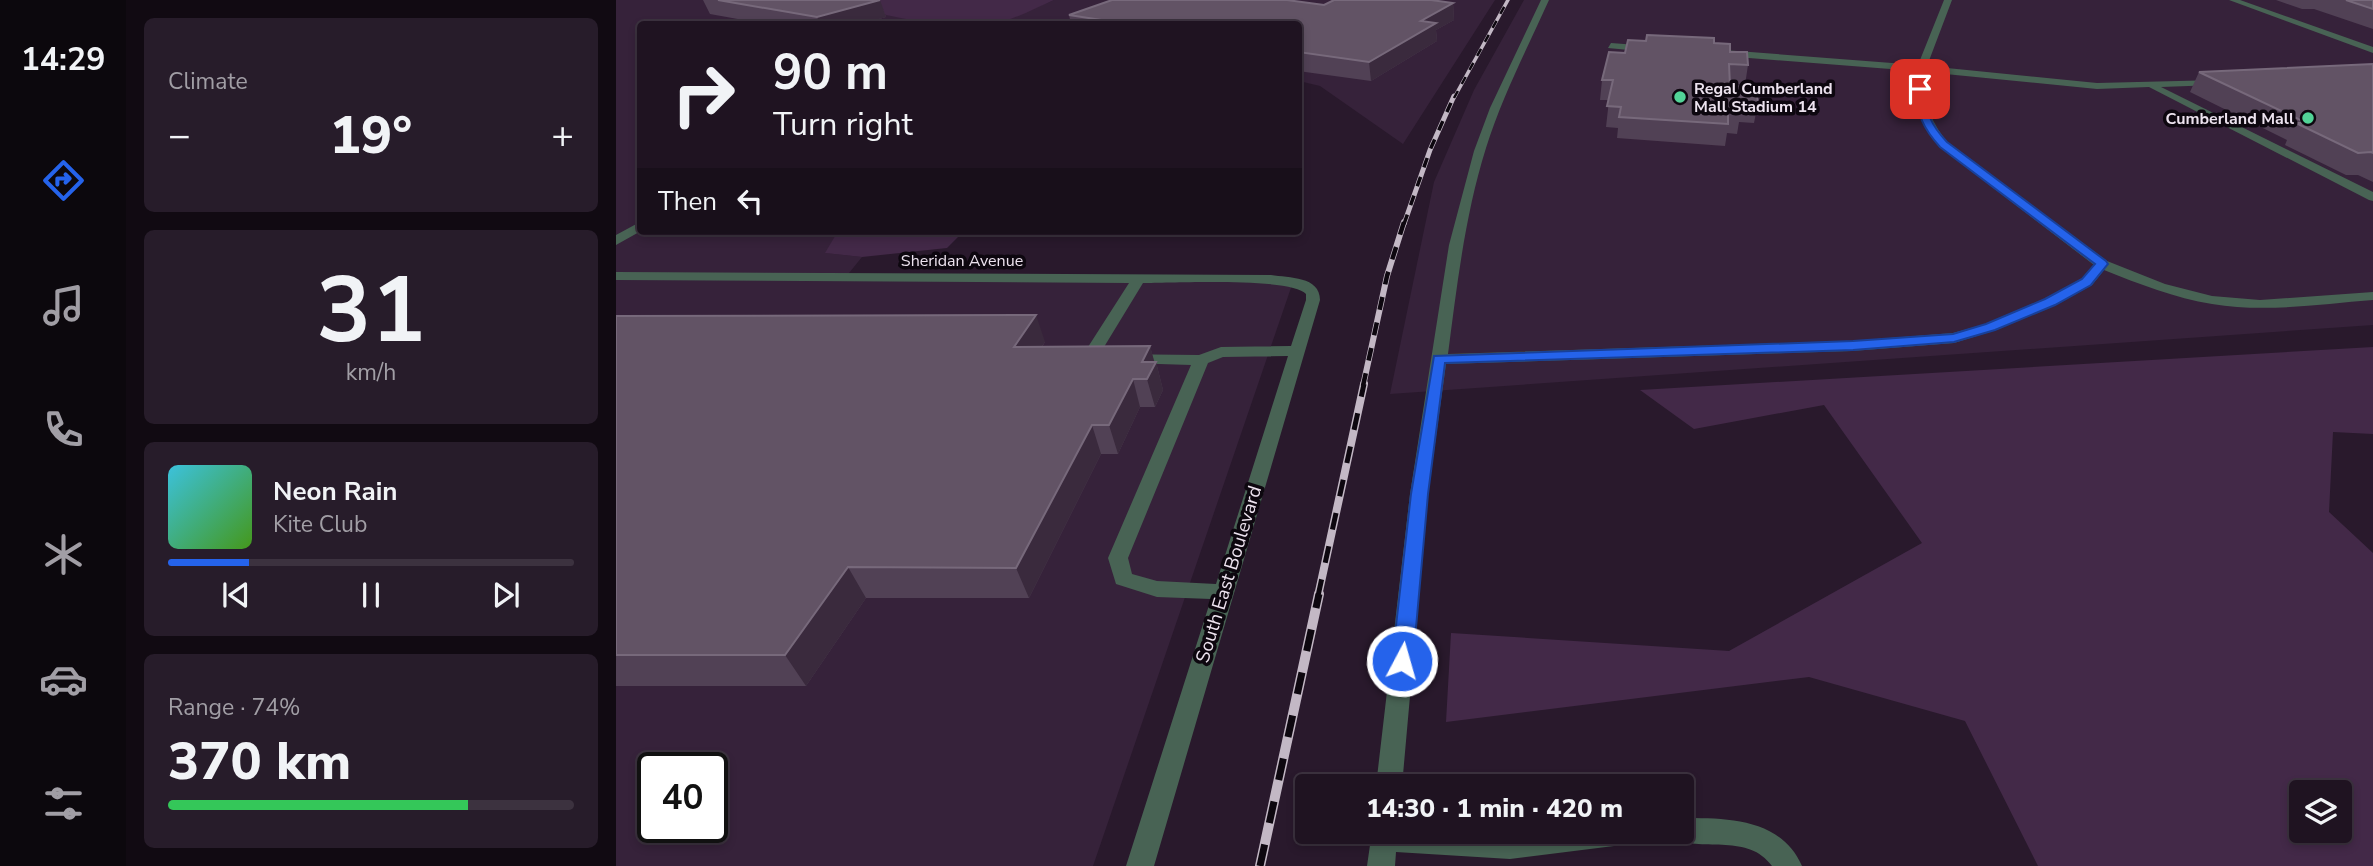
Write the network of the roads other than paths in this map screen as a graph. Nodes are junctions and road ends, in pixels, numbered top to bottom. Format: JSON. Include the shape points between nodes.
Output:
{"nodes":[{"id":1,"x":1545,"y":0,"type":"edge"},
{"id":2,"x":1948,"y":0,"type":"edge"},
{"id":3,"x":2233,"y":0,"type":"edge"},
{"id":4,"x":1611,"y":46,"type":"dead end"},
{"id":5,"x":1667,"y":50,"type":"edge"},
{"id":6,"x":2373,"y":50,"type":"edge"},
{"id":7,"x":1710,"y":52,"type":"edge"},
{"id":8,"x":1919,"y":68,"type":"junction"},
{"id":9,"x":2224,"y":82,"type":"edge"},
{"id":10,"x":2151,"y":85,"type":"junction"},
{"id":11,"x":2373,"y":197,"type":"edge"},
{"id":12,"x":637,"y":228,"type":"edge"},
{"id":13,"x":616,"y":241,"type":"edge"},
{"id":14,"x":2102,"y":264,"type":"junction"},
{"id":15,"x":616,"y":276,"type":"edge"},
{"id":16,"x":1139,"y":278,"type":"junction"},
{"id":17,"x":1306,"y":285,"type":"joint"},
{"id":18,"x":2373,"y":296,"type":"edge"},
{"id":19,"x":1296,"y":351,"type":"junction"},
{"id":20,"x":1439,"y":359,"type":"junction"},
{"id":21,"x":1201,"y":360,"type":"junction"},
{"id":22,"x":1223,"y":592,"type":"junction"},
{"id":23,"x":1391,"y":774,"type":"edge"},
{"id":24,"x":1694,"y":830,"type":"edge"},
{"id":25,"x":1383,"y":844,"type":"edge"},
{"id":26,"x":1487,"y":844,"type":"edge"},
{"id":27,"x":1527,"y":844,"type":"edge"},
{"id":28,"x":1140,"y":866,"type":"edge"},
{"id":29,"x":1381,"y":866,"type":"edge"},
{"id":30,"x":1788,"y":866,"type":"edge"}],
"edges":[{"from":1,"to":20,"type":"street","via":[[1508,75],[1480,151],[1456,245]]},
{"from":2,"to":8,"type":"street"},
{"from":3,"to":6,"type":"street"},
{"from":4,"to":5,"type":"street"},
{"from":7,"to":8,"type":"street"},
{"from":8,"to":10,"type":"street","via":[[2097,86]]},
{"from":8,"to":14,"type":"street","via":[[1921,110],[1928,128]]},
{"from":9,"to":10,"type":"street"},
{"from":10,"to":11,"type":"street"},
{"from":12,"to":13,"type":"street"},
{"from":14,"to":18,"type":"street","via":[[2160,287],[2213,300],[2260,304]]},
{"from":14,"to":20,"type":"street","via":[[2087,282],[2050,302],[1954,338],[1853,346]]},
{"from":15,"to":16,"type":"street","name":"Sheridan Avenue"},
{"from":16,"to":17,"type":"street","name":"Sheridan Avenue","via":[[1270,279]]},
{"from":16,"to":21,"type":"street","via":[[1096,347],[1101,359]]},
{"from":17,"to":19,"type":"street","name":"South East Boulevard","via":[[1313,300]]},
{"from":19,"to":21,"type":"street","via":[[1221,352]]},
{"from":19,"to":22,"type":"street","name":"South East Boulevard"},
{"from":20,"to":23,"type":"street","via":[[1419,494]]},
{"from":21,"to":22,"type":"street","via":[[1118,558],[1124,579],[1157,589]]},
{"from":22,"to":28,"type":"street","name":"South East Boulevard"},
{"from":24,"to":30,"type":"street","via":[[1757,837]]},
{"from":25,"to":29,"type":"street"},
{"from":26,"to":27,"type":"street"}]}
